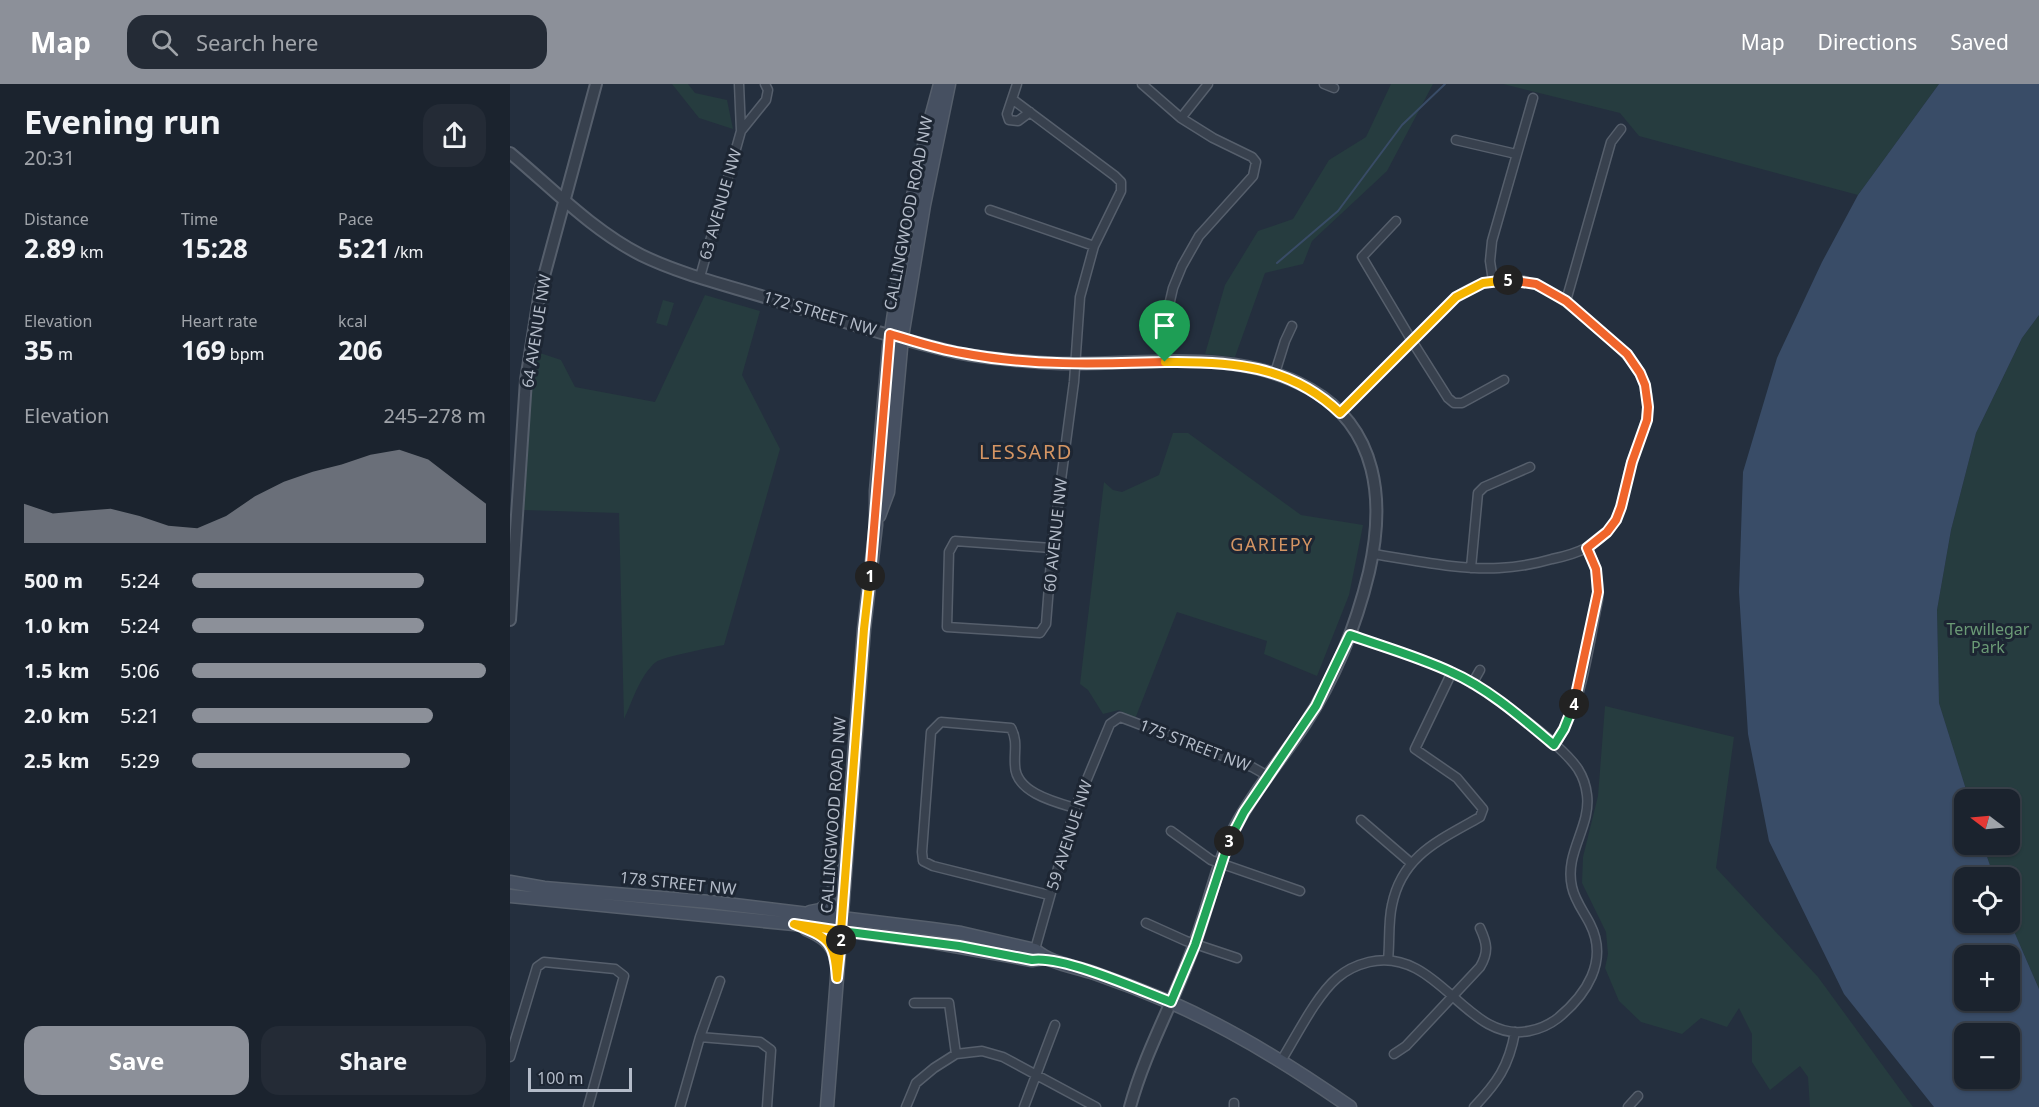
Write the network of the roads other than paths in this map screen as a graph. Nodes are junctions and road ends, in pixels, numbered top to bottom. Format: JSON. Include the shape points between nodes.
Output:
{"nodes":[{"id":1,"x":596,"y":84,"type":"edge"},
{"id":2,"x":739,"y":84,"type":"edge"},
{"id":3,"x":765,"y":84,"type":"edge"},
{"id":4,"x":940,"y":84,"type":"edge"},
{"id":5,"x":950,"y":84,"type":"edge"},
{"id":6,"x":1017,"y":84,"type":"edge"},
{"id":7,"x":1142,"y":84,"type":"edge"},
{"id":8,"x":1208,"y":84,"type":"edge"},
{"id":9,"x":1324,"y":84,"type":"edge"},
{"id":10,"x":1334,"y":88,"type":"dead end"},
{"id":11,"x":1533,"y":98,"type":"dead end"},
{"id":12,"x":1012,"y":99,"type":"junction"},
{"id":13,"x":1030,"y":112,"type":"junction"},
{"id":14,"x":1181,"y":118,"type":"junction"},
{"id":15,"x":1622,"y":129,"type":"dead end"},
{"id":16,"x":741,"y":131,"type":"junction"},
{"id":17,"x":1456,"y":140,"type":"dead end"},
{"id":18,"x":510,"y":153,"type":"edge"},
{"id":19,"x":1516,"y":154,"type":"junction"},
{"id":20,"x":564,"y":198,"type":"junction"},
{"id":21,"x":990,"y":210,"type":"dead end"},
{"id":22,"x":1396,"y":221,"type":"dead end"},
{"id":23,"x":1094,"y":246,"type":"junction"},
{"id":24,"x":700,"y":277,"type":"junction"},
{"id":25,"x":1492,"y":281,"type":"junction"},
{"id":26,"x":1566,"y":301,"type":"junction"},
{"id":27,"x":1292,"y":326,"type":"dead end"},
{"id":28,"x":896,"y":336,"type":"junction"},
{"id":29,"x":1412,"y":341,"type":"junction"},
{"id":30,"x":1165,"y":362,"type":"junction"},
{"id":31,"x":1075,"y":364,"type":"junction"},
{"id":32,"x":1275,"y":372,"type":"junction"},
{"id":33,"x":1504,"y":380,"type":"dead end"},
{"id":34,"x":1340,"y":413,"type":"junction"},
{"id":35,"x":1530,"y":467,"type":"dead end"},
{"id":36,"x":1052,"y":548,"type":"junction"},
{"id":37,"x":1587,"y":548,"type":"junction"},
{"id":38,"x":1373,"y":554,"type":"junction"},
{"id":39,"x":1472,"y":568,"type":"junction"},
{"id":40,"x":510,"y":620,"type":"edge"},
{"id":41,"x":1350,"y":635,"type":"junction"},
{"id":42,"x":1480,"y":670,"type":"dead end"},
{"id":43,"x":1452,"y":672,"type":"junction"},
{"id":44,"x":1472,"y":684,"type":"junction"},
{"id":45,"x":1120,"y":717,"type":"joint"},
{"id":46,"x":1554,"y":745,"type":"junction"},
{"id":47,"x":1268,"y":776,"type":"junction"},
{"id":48,"x":1075,"y":808,"type":"junction"},
{"id":49,"x":1360,"y":820,"type":"dead end"},
{"id":50,"x":1171,"y":831,"type":"dead end"},
{"id":51,"x":847,"y":862,"type":"junction"},
{"id":52,"x":1411,"y":862,"type":"junction"},
{"id":53,"x":1220,"y":863,"type":"junction"},
{"id":54,"x":510,"y":882,"type":"edge"},
{"id":55,"x":1300,"y":891,"type":"dead end"},
{"id":56,"x":510,"y":896,"type":"edge"},
{"id":57,"x":1049,"y":896,"type":"junction"},
{"id":58,"x":797,"y":919,"type":"junction"},
{"id":59,"x":1146,"y":923,"type":"dead end"},
{"id":60,"x":842,"y":924,"type":"junction"},
{"id":61,"x":1480,"y":928,"type":"dead end"},
{"id":62,"x":1195,"y":945,"type":"junction"},
{"id":63,"x":1037,"y":956,"type":"junction"},
{"id":64,"x":1237,"y":958,"type":"dead end"},
{"id":65,"x":1388,"y":960,"type":"junction"},
{"id":66,"x":837,"y":978,"type":"junction"},
{"id":67,"x":720,"y":981,"type":"dead end"},
{"id":68,"x":1454,"y":996,"type":"junction"},
{"id":69,"x":1171,"y":1002,"type":"junction"},
{"id":70,"x":914,"y":1003,"type":"dead end"},
{"id":71,"x":1055,"y":1025,"type":"dead end"},
{"id":72,"x":1515,"y":1032,"type":"junction"},
{"id":73,"x":700,"y":1037,"type":"junction"},
{"id":74,"x":956,"y":1054,"type":"junction"},
{"id":75,"x":1394,"y":1054,"type":"dead end"},
{"id":76,"x":510,"y":1057,"type":"edge"},
{"id":77,"x":1281,"y":1061,"type":"junction"},
{"id":78,"x":1035,"y":1076,"type":"junction"},
{"id":79,"x":1638,"y":1096,"type":"dead end"},
{"id":80,"x":588,"y":1107,"type":"edge"},
{"id":81,"x":680,"y":1107,"type":"edge"},
{"id":82,"x":766,"y":1107,"type":"edge"},
{"id":83,"x":827,"y":1107,"type":"edge"},
{"id":84,"x":906,"y":1107,"type":"edge"},
{"id":85,"x":1024,"y":1107,"type":"edge"},
{"id":86,"x":1095,"y":1107,"type":"edge"},
{"id":87,"x":1130,"y":1107,"type":"edge"},
{"id":88,"x":1350,"y":1107,"type":"edge"},
{"id":89,"x":1474,"y":1107,"type":"edge"},
{"id":90,"x":1628,"y":1107,"type":"edge"}],
"edges":[{"from":1,"to":20,"type":"street","name":"64 AVENUE NW"},
{"from":2,"to":16,"type":"street","name":"63 AVENUE NW"},
{"from":3,"to":16,"type":"street","name":"63 AVENUE NW","via":[[766,100]]},
{"from":4,"to":28,"type":"main road","name":"CALLINGWOOD ROAD NW","via":[[909,213]]},
{"from":5,"to":28,"type":"main road","name":"CALLINGWOOD ROAD NW"},
{"from":6,"to":12,"type":"street"},
{"from":7,"to":14,"type":"street"},
{"from":8,"to":14,"type":"street"},
{"from":9,"to":10,"type":"street"},
{"from":11,"to":19,"type":"street"},
{"from":12,"to":13,"type":"street"},
{"from":12,"to":13,"type":"street","via":[[1009,120],[1018,121]]},
{"from":13,"to":23,"type":"street","name":"60 AVENUE NW","via":[[1121,182],[1121,191]]},
{"from":14,"to":30,"type":"street","via":[[1252,157],[1256,167],[1199,236],[1182,266],[1167,314]]},
{"from":15,"to":26,"type":"street","via":[[1611,142]]},
{"from":16,"to":24,"type":"street","name":"63 AVENUE NW"},
{"from":17,"to":19,"type":"street"},
{"from":18,"to":20,"type":"street","name":"172 STREET NW"},
{"from":19,"to":25,"type":"street","via":[[1492,241]]},
{"from":20,"to":24,"type":"street","name":"172 STREET NW","via":[[602,231],[643,256]]},
{"from":20,"to":40,"type":"street","name":"64 AVENUE NW","via":[[540,291],[526,380]]},
{"from":21,"to":23,"type":"street"},
{"from":22,"to":29,"type":"street","via":[[1362,257]]},
{"from":23,"to":31,"type":"street","name":"60 AVENUE NW","via":[[1080,297]]},
{"from":24,"to":28,"type":"street","name":"172 STREET NW"},
{"from":25,"to":26,"type":"street","via":[[1531,282]]},
{"from":25,"to":29,"type":"street","via":[[1456,297]]},
{"from":26,"to":37,"type":"street","via":[[1630,358],[1648,400],[1647,420],[1619,513],[1607,532]]},
{"from":27,"to":32,"type":"street"},
{"from":28,"to":31,"type":"street","name":"172 STREET NW","via":[[973,355]]},
{"from":28,"to":51,"type":"main road","name":"CALLINGWOOD ROAD NW","via":[[888,492],[876,525],[863,641]]},
{"from":29,"to":33,"type":"street","via":[[1454,403],[1462,403]]},
{"from":29,"to":34,"type":"street"},
{"from":30,"to":31,"type":"street","name":"172 STREET NW"},
{"from":30,"to":32,"type":"street","name":"172 STREET NW","via":[[1222,363]]},
{"from":31,"to":36,"type":"street","name":"60 AVENUE NW"},
{"from":32,"to":34,"type":"street","name":"172 STREET NW","via":[[1318,394]]},
{"from":34,"to":38,"type":"street","name":"172 STREET NW","via":[[1361,441],[1377,493]]},
{"from":35,"to":39,"type":"street","via":[[1478,493]]},
{"from":36,"to":36,"type":"street","name":"60 AVENUE NW","via":[[1046,624],[1040,633],[947,627],[949,552],[955,541]]},
{"from":37,"to":39,"type":"street","via":[[1517,567]]},
{"from":37,"to":46,"type":"street","via":[[1598,577],[1598,600],[1577,694],[1569,720]]},
{"from":38,"to":39,"type":"street"},
{"from":38,"to":41,"type":"street","name":"172 STREET NW"},
{"from":41,"to":43,"type":"street"},
{"from":41,"to":47,"type":"street","name":"172 STREET NW","via":[[1316,706]]},
{"from":42,"to":44,"type":"street"},
{"from":43,"to":44,"type":"street"},
{"from":43,"to":52,"type":"street","via":[[1415,749],[1456,778],[1483,809],[1480,818],[1430,846]]},
{"from":44,"to":46,"type":"street"},
{"from":45,"to":47,"type":"street","name":"175 STREET NW"},
{"from":45,"to":48,"type":"street","name":"59 AVENUE NW","via":[[1110,724]]},
{"from":46,"to":72,"type":"street","via":[[1578,770],[1587,794],[1586,816],[1570,876],[1576,901],[1593,931],[1597,959],[1589,984],[1557,1019],[1541,1028]]},
{"from":47,"to":53,"type":"street","name":"172 STREET NW","via":[[1237,823]]},
{"from":48,"to":57,"type":"street","name":"59 AVENUE NW"},
{"from":48,"to":57,"type":"street","via":[[1041,798],[1022,782],[1014,768],[1016,738],[1011,728],[941,722],[931,732],[923,861]]},
{"from":49,"to":52,"type":"street"},
{"from":50,"to":53,"type":"street"},
{"from":51,"to":58,"type":"main road","via":[[825,907]]},
{"from":51,"to":60,"type":"main road","name":"CALLINGWOOD ROAD NW"},
{"from":52,"to":65,"type":"street","via":[[1399,880],[1392,906]]},
{"from":53,"to":55,"type":"street"},
{"from":53,"to":62,"type":"street","name":"172 STREET NW"},
{"from":54,"to":58,"type":"main road","name":"178 STREET NW","via":[[710,902]]},
{"from":56,"to":58,"type":"main road","name":"178 STREET NW"},
{"from":57,"to":63,"type":"street","name":"59 AVENUE NW"},
{"from":58,"to":60,"type":"main road","name":"178 STREET NW"},
{"from":58,"to":66,"type":"main road","via":[[828,942],[835,955]]},
{"from":59,"to":62,"type":"street"},
{"from":60,"to":63,"type":"main road","name":"178 STREET NW"},
{"from":60,"to":66,"type":"main road","name":"CALLINGWOOD ROAD NW"},
{"from":61,"to":68,"type":"street","via":[[1487,943],[1484,961]]},
{"from":62,"to":64,"type":"street"},
{"from":62,"to":69,"type":"street","name":"172 STREET NW"},
{"from":63,"to":69,"type":"main road","name":"178 STREET NW","via":[[1093,972]]},
{"from":65,"to":68,"type":"street","via":[[1419,969]]},
{"from":65,"to":77,"type":"street","via":[[1356,966],[1332,983]]},
{"from":66,"to":83,"type":"main road","name":"CALLINGWOOD ROAD NW"},
{"from":67,"to":73,"type":"street"},
{"from":68,"to":72,"type":"street","via":[[1483,1021]]},
{"from":68,"to":75,"type":"street"},
{"from":69,"to":77,"type":"main road","name":"178 STREET NW"},
{"from":69,"to":87,"type":"street","name":"172 STREET NW"},
{"from":70,"to":74,"type":"street","via":[[949,1003]]},
{"from":71,"to":78,"type":"street"},
{"from":72,"to":89,"type":"street","via":[[1508,1062],[1498,1081]]},
{"from":73,"to":81,"type":"street"},
{"from":73,"to":82,"type":"street","via":[[760,1042],[771,1050]]},
{"from":74,"to":78,"type":"street","via":[[982,1052],[1003,1057]]},
{"from":74,"to":84,"type":"street","via":[[916,1083]]},
{"from":76,"to":80,"type":"street","via":[[537,967],[544,962],[615,969],[624,976]]},
{"from":77,"to":88,"type":"main road","name":"178 STREET NW"},
{"from":78,"to":85,"type":"street"},
{"from":78,"to":86,"type":"street"},
{"from":79,"to":90,"type":"street"}]}
